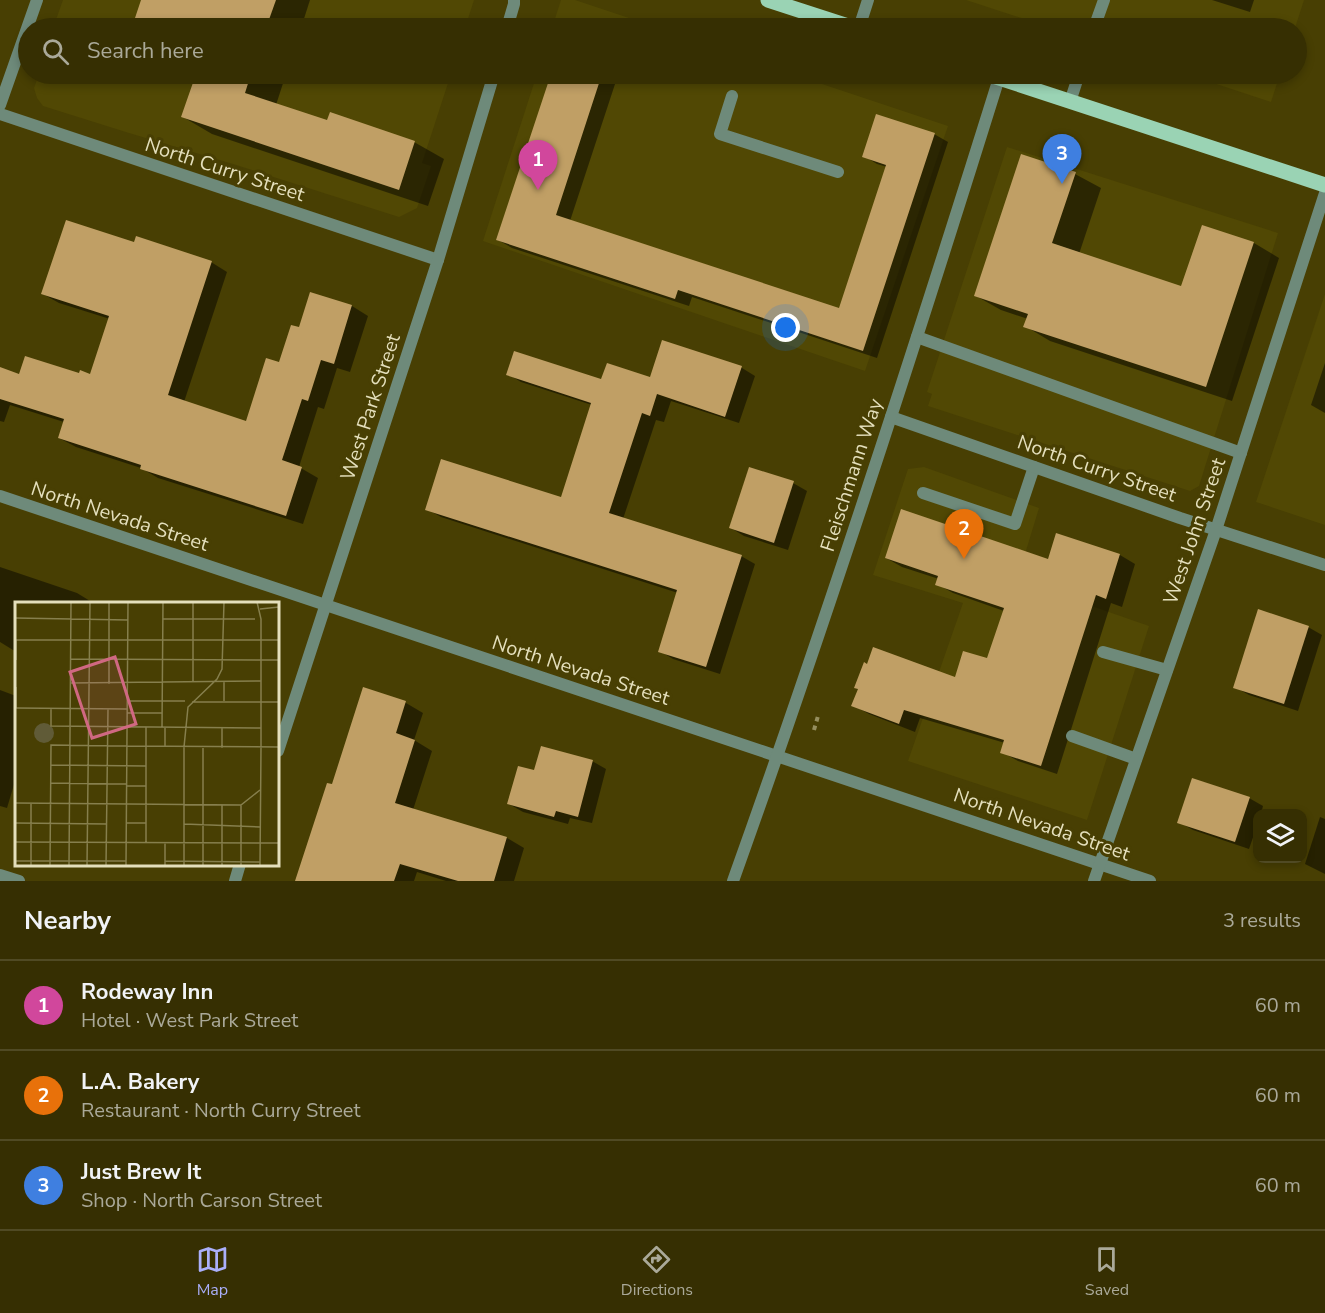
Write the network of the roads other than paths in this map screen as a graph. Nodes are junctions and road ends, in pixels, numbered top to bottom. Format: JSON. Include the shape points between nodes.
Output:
{"nodes":[{"id":1,"x":37,"y":0,"type":"edge"},
{"id":2,"x":514,"y":0,"type":"edge"},
{"id":3,"x":768,"y":0,"type":"edge"},
{"id":4,"x":868,"y":0,"type":"edge"},
{"id":5,"x":1104,"y":0,"type":"edge"},
{"id":6,"x":31,"y":18,"type":"edge"},
{"id":7,"x":510,"y":18,"type":"edge"},
{"id":8,"x":823,"y":18,"type":"edge"},
{"id":9,"x":862,"y":18,"type":"edge"},
{"id":10,"x":1098,"y":18,"type":"edge"},
{"id":11,"x":18,"y":54,"type":"edge"},
{"id":12,"x":491,"y":84,"type":"edge"},
{"id":13,"x":991,"y":84,"type":"edge"},
{"id":14,"x":1017,"y":84,"type":"edge"},
{"id":15,"x":1076,"y":84,"type":"edge"},
{"id":16,"x":732,"y":96,"type":"dead end"},
{"id":17,"x":1070,"y":102,"type":"junction"},
{"id":18,"x":0,"y":105,"type":"edge"},
{"id":19,"x":0,"y":114,"type":"edge"},
{"id":20,"x":838,"y":172,"type":"dead end"},
{"id":21,"x":1325,"y":185,"type":"edge"},
{"id":22,"x":1325,"y":193,"type":"edge"},
{"id":23,"x":438,"y":260,"type":"junction"},
{"id":24,"x":917,"y":337,"type":"junction"},
{"id":25,"x":891,"y":417,"type":"junction"},
{"id":26,"x":1240,"y":453,"type":"junction"},
{"id":27,"x":1034,"y":467,"type":"junction"},
{"id":28,"x":923,"y":493,"type":"dead end"},
{"id":29,"x":0,"y":496,"type":"edge"},
{"id":30,"x":1216,"y":530,"type":"junction"},
{"id":31,"x":1325,"y":565,"type":"edge"},
{"id":32,"x":326,"y":605,"type":"junction"},
{"id":33,"x":1103,"y":652,"type":"dead end"},
{"id":34,"x":1167,"y":670,"type":"junction"},
{"id":35,"x":1072,"y":736,"type":"dead end"},
{"id":36,"x":279,"y":749,"type":"edge"},
{"id":37,"x":778,"y":757,"type":"junction"},
{"id":38,"x":1136,"y":759,"type":"junction"},
{"id":39,"x":1100,"y":864,"type":"junction"},
{"id":40,"x":239,"y":866,"type":"edge"},
{"id":41,"x":0,"y":875,"type":"edge"},
{"id":42,"x":19,"y":881,"type":"edge"},
{"id":43,"x":235,"y":881,"type":"edge"},
{"id":44,"x":733,"y":881,"type":"edge"},
{"id":45,"x":1094,"y":881,"type":"edge"},
{"id":46,"x":1150,"y":881,"type":"edge"}],
"edges":[{"from":1,"to":6,"type":"street"},
{"from":2,"to":7,"type":"street"},
{"from":3,"to":8,"type":"main road"},
{"from":4,"to":9,"type":"street"},
{"from":5,"to":10,"type":"street"},
{"from":11,"to":18,"type":"street"},
{"from":12,"to":23,"type":"street","name":"West Park Street"},
{"from":13,"to":24,"type":"street","name":"Fleischmann Way"},
{"from":14,"to":17,"type":"main road"},
{"from":15,"to":17,"type":"street"},
{"from":16,"to":20,"type":"street","via":[[720,135]]},
{"from":17,"to":21,"type":"main road"},
{"from":19,"to":23,"type":"street","name":"North Curry Street"},
{"from":22,"to":26,"type":"street","name":"West John Street"},
{"from":23,"to":32,"type":"street","name":"West Park Street"},
{"from":24,"to":25,"type":"street","name":"Fleischmann Way"},
{"from":24,"to":26,"type":"street"},
{"from":25,"to":27,"type":"street","name":"North Curry Street"},
{"from":25,"to":37,"type":"street","name":"Fleischmann Way"},
{"from":26,"to":30,"type":"street","name":"West John Street"},
{"from":27,"to":28,"type":"street","via":[[1015,524]]},
{"from":27,"to":30,"type":"street","name":"North Curry Street"},
{"from":29,"to":32,"type":"street","name":"North Nevada Street"},
{"from":30,"to":31,"type":"street","name":"North Curry Street"},
{"from":30,"to":34,"type":"street","name":"West John Street"},
{"from":32,"to":36,"type":"street","name":"West Park Street"},
{"from":32,"to":37,"type":"street","name":"North Nevada Street"},
{"from":33,"to":34,"type":"street"},
{"from":34,"to":38,"type":"street","name":"West John Street"},
{"from":35,"to":38,"type":"street"},
{"from":37,"to":39,"type":"street","name":"North Nevada Street"},
{"from":37,"to":44,"type":"street","name":"Fleischmann Way"},
{"from":38,"to":39,"type":"street","name":"West John Street"},
{"from":39,"to":45,"type":"street","name":"West John Street"},
{"from":39,"to":46,"type":"street","name":"North Nevada Street"},
{"from":40,"to":43,"type":"street"},
{"from":41,"to":42,"type":"street"}]}
